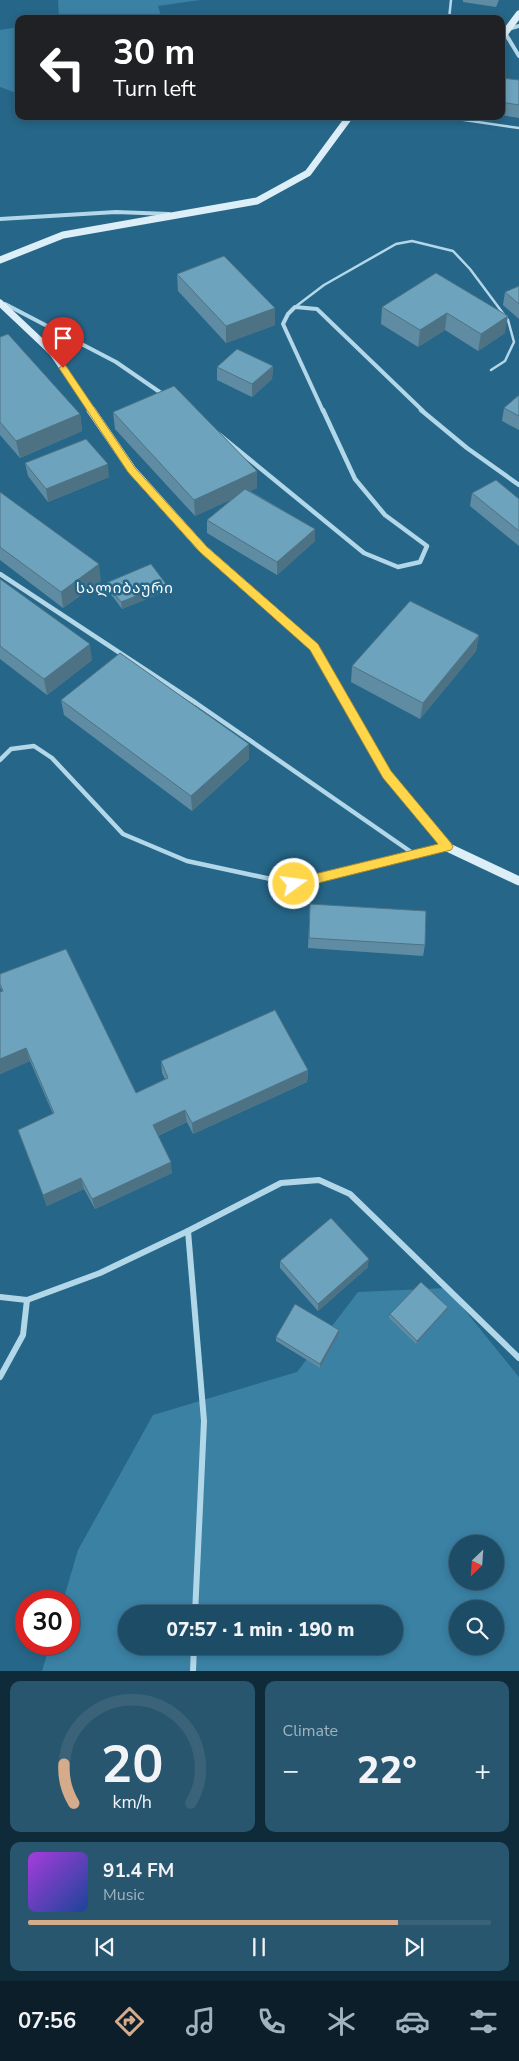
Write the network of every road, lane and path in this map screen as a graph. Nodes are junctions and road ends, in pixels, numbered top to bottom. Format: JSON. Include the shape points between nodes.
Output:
{"nodes":[{"id":1,"x":451,"y":0,"type":"edge"},
{"id":2,"x":519,"y":14,"type":"edge"},
{"id":3,"x":449,"y":15,"type":"edge"},
{"id":4,"x":519,"y":26,"type":"edge"},
{"id":5,"x":505,"y":32,"type":"edge"},
{"id":6,"x":519,"y":56,"type":"edge"},
{"id":7,"x":347,"y":120,"type":"edge"},
{"id":8,"x":468,"y":120,"type":"edge"},
{"id":9,"x":519,"y":128,"type":"edge"},
{"id":10,"x":180,"y":215,"type":"junction"},
{"id":11,"x":0,"y":219,"type":"edge"},
{"id":12,"x":0,"y":260,"type":"edge"},
{"id":13,"x":0,"y":303,"type":"edge"},
{"id":14,"x":296,"y":307,"type":"junction"},
{"id":15,"x":491,"y":370,"type":"dead end"},
{"id":16,"x":172,"y":401,"type":"edge"},
{"id":17,"x":213,"y":429,"type":"edge"},
{"id":18,"x":519,"y":485,"type":"edge"},
{"id":19,"x":0,"y":574,"type":"edge"},
{"id":20,"x":0,"y":760,"type":"edge"},
{"id":21,"x":447,"y":847,"type":"junction"},
{"id":22,"x":414,"y":854,"type":"junction"},
{"id":23,"x":519,"y":880,"type":"edge"},
{"id":24,"x":188,"y":1231,"type":"junction"},
{"id":25,"x":0,"y":1297,"type":"edge"},
{"id":26,"x":27,"y":1300,"type":"junction"},
{"id":27,"x":519,"y":1358,"type":"edge"},
{"id":28,"x":0,"y":1377,"type":"edge"},
{"id":29,"x":195,"y":1605,"type":"edge"},
{"id":30,"x":194,"y":1655,"type":"edge"},
{"id":31,"x":193,"y":1671,"type":"edge"}],
"edges":[{"from":1,"to":3,"type":"lane"},
{"from":2,"to":5,"type":"street"},
{"from":4,"to":5,"type":"street"},
{"from":5,"to":6,"type":"street"},
{"from":7,"to":10,"type":"street","via":[[308,173],[258,201]]},
{"from":8,"to":9,"type":"lane"},
{"from":10,"to":11,"type":"street","via":[[116,212]]},
{"from":10,"to":12,"type":"street","via":[[63,235]]},
{"from":13,"to":16,"type":"street","via":[[116,362]]},
{"from":13,"to":21,"type":"street","via":[[53,353],[132,470],[203,549],[314,647],[387,774]]},
{"from":14,"to":15,"type":"lane","via":[[324,285],[396,244],[412,241],[453,251],[508,320],[514,342],[504,361]]},
{"from":14,"to":17,"type":"street","via":[[283,324],[355,479],[385,515],[427,546],[420,562],[398,567],[364,553]]},
{"from":14,"to":18,"type":"street","via":[[317,309],[412,402],[467,448]]},
{"from":19,"to":22,"type":"street","via":[[187,697]]},
{"from":20,"to":22,"type":"street","via":[[11,749],[34,746],[52,758],[123,834],[187,861],[294,884]]},
{"from":21,"to":22,"type":"street"},
{"from":21,"to":23,"type":"street"},
{"from":24,"to":26,"type":"street","via":[[100,1273]]},
{"from":24,"to":27,"type":"street","via":[[281,1183],[319,1180],[350,1194]]},
{"from":24,"to":29,"type":"street","via":[[204,1421]]},
{"from":25,"to":26,"type":"street"},
{"from":26,"to":28,"type":"street","via":[[23,1335]]},
{"from":30,"to":31,"type":"street"}]}
